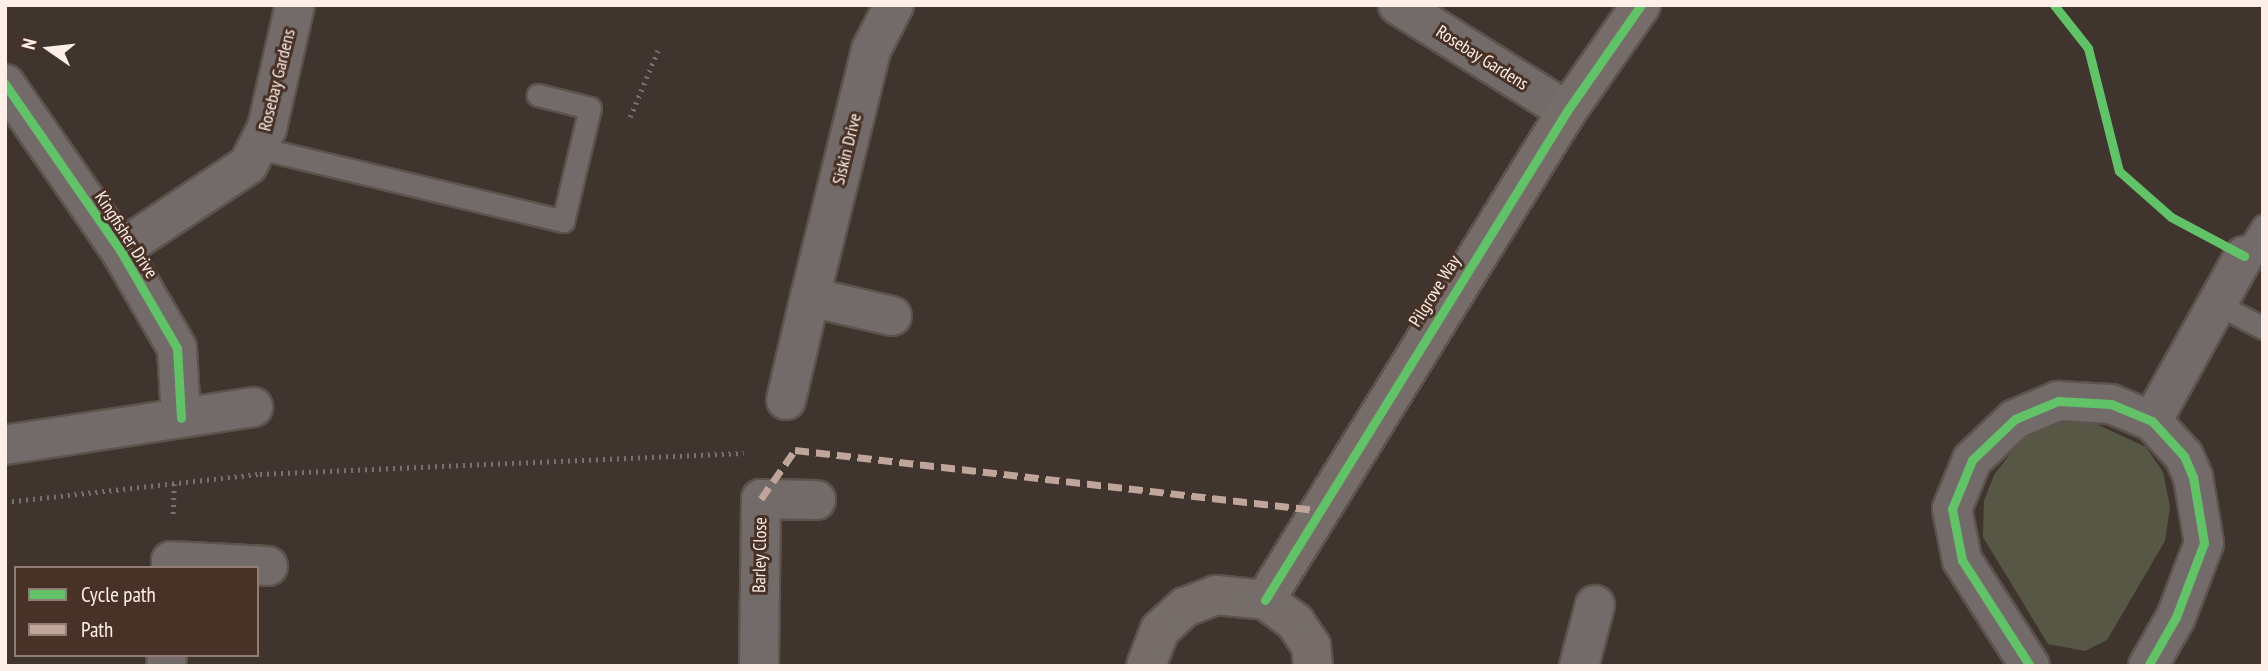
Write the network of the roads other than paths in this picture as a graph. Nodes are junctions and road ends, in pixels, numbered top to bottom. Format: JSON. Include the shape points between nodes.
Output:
{"nodes":[{"id":1,"x":295,"y":5,"type":"edge"},
{"id":2,"x":894,"y":5,"type":"edge"},
{"id":3,"x":1398,"y":5,"type":"edge"},
{"id":4,"x":1641,"y":5,"type":"edge"},
{"id":5,"x":5,"y":84,"type":"edge"},
{"id":6,"x":538,"y":95,"type":"dead end"},
{"id":7,"x":1567,"y":111,"type":"junction"},
{"id":8,"x":259,"y":148,"type":"junction"},
{"id":9,"x":2254,"y":241,"type":"edge"},
{"id":10,"x":120,"y":250,"type":"junction"},
{"id":11,"x":810,"y":296,"type":"junction"},
{"id":12,"x":2219,"y":304,"type":"junction"},
{"id":13,"x":892,"y":316,"type":"dead end"},
{"id":14,"x":2263,"y":328,"type":"edge"},
{"id":15,"x":786,"y":400,"type":"dead end"},
{"id":16,"x":253,"y":407,"type":"dead end"},
{"id":17,"x":181,"y":418,"type":"junction"},
{"id":18,"x":2152,"y":421,"type":"junction"},
{"id":19,"x":5,"y":445,"type":"edge"},
{"id":20,"x":816,"y":500,"type":"dead end"},
{"id":21,"x":171,"y":566,"type":"edge"},
{"id":22,"x":268,"y":566,"type":"dead end"},
{"id":23,"x":1265,"y":600,"type":"junction"},
{"id":24,"x":1595,"y":605,"type":"dead end"},
{"id":25,"x":759,"y":666,"type":"edge"},
{"id":26,"x":1146,"y":666,"type":"edge"},
{"id":27,"x":1313,"y":666,"type":"edge"},
{"id":28,"x":1579,"y":666,"type":"edge"},
{"id":29,"x":2030,"y":666,"type":"edge"},
{"id":30,"x":2148,"y":666,"type":"edge"}],
"edges":[{"from":1,"to":8,"type":"street","name":"Rosebay Gardens"},
{"from":2,"to":11,"type":"street","name":"Siskin Drive","via":[[871,50]]},
{"from":3,"to":7,"type":"street","name":"Rosebay Gardens"},
{"from":4,"to":7,"type":"street","name":"Pilgrove Way"},
{"from":5,"to":10,"type":"street","name":"Kingfisher Drive"},
{"from":6,"to":8,"type":"lane","via":[[590,108],[563,221]]},
{"from":7,"to":23,"type":"street","name":"Pilgrove Way"},
{"from":8,"to":10,"type":"street","name":"Rosebay Gardens","via":[[234,178]]},
{"from":9,"to":12,"type":"street"},
{"from":10,"to":17,"type":"street","name":"Kingfisher Drive","via":[[177,348]]},
{"from":11,"to":13,"type":"street"},
{"from":11,"to":15,"type":"street","name":"Siskin Drive"},
{"from":12,"to":14,"type":"lane"},
{"from":12,"to":18,"type":"street"},
{"from":16,"to":17,"type":"street"},
{"from":17,"to":19,"type":"street"},
{"from":18,"to":29,"type":"street","via":[[2111,404],[2058,401],[2015,419],[1972,460],[1952,509],[1962,560]]},
{"from":18,"to":30,"type":"street","via":[[2184,456],[2204,543],[2176,617]]},
{"from":20,"to":25,"type":"street","name":"Barley Close","via":[[761,499]]},
{"from":21,"to":22,"type":"street","via":[[171,561]]},
{"from":23,"to":26,"type":"street","via":[[1216,595],[1185,607],[1160,630]]},
{"from":23,"to":27,"type":"street","via":[[1295,622],[1311,646]]},
{"from":24,"to":28,"type":"street"}]}
